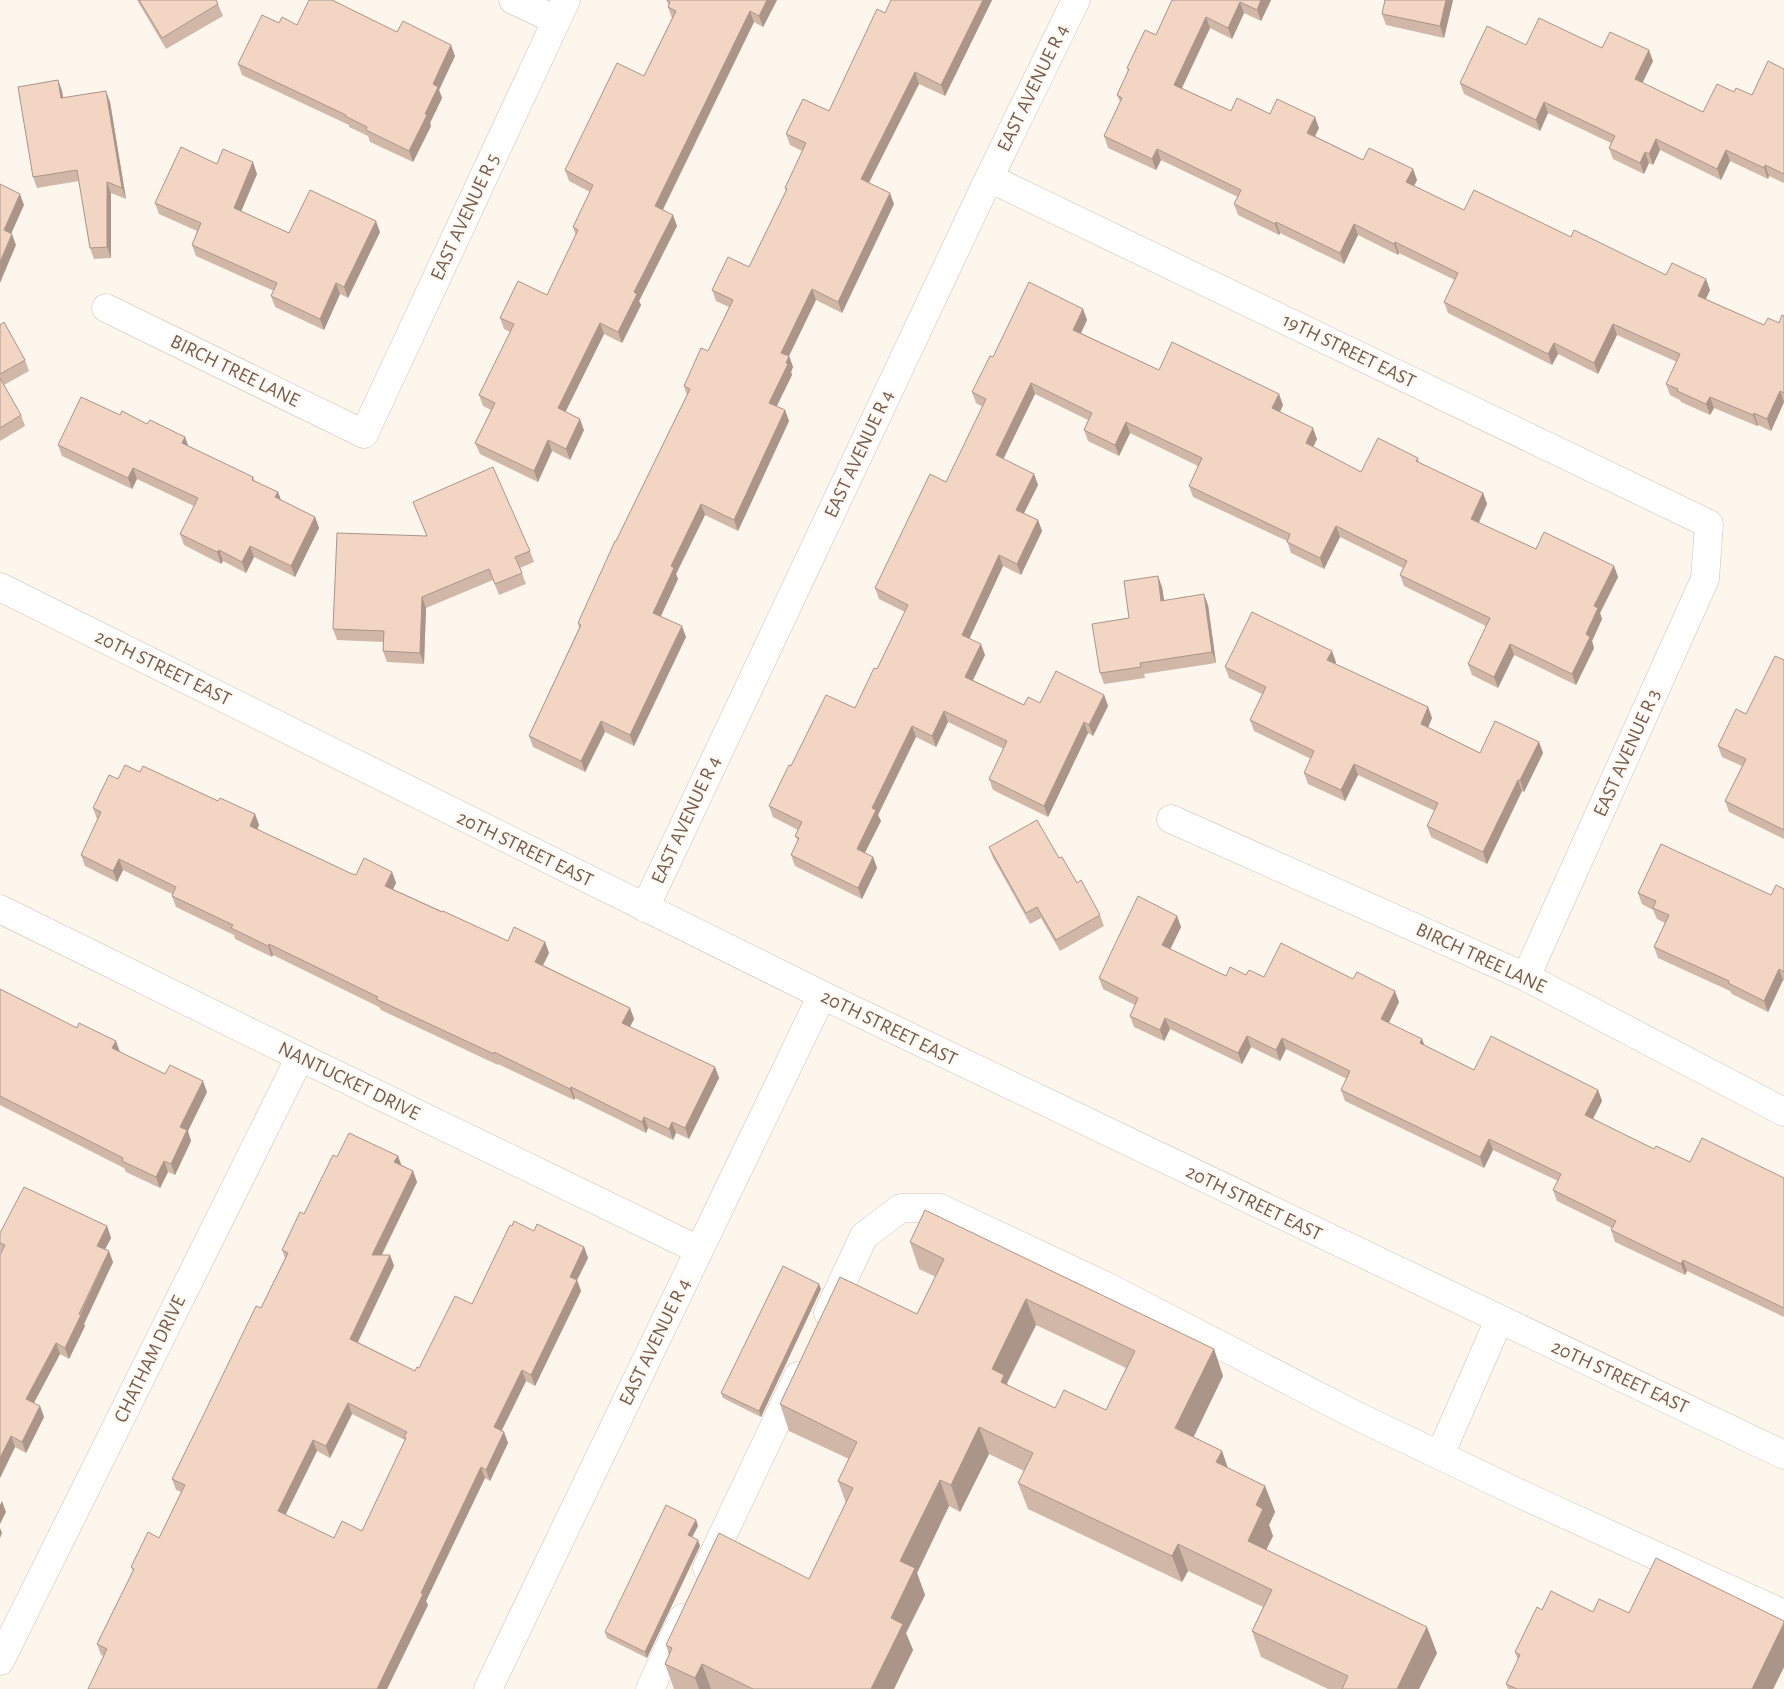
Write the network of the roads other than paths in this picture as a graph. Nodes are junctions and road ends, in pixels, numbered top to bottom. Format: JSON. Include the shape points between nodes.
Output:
{"nodes":[{"id":1,"x":513,"y":0,"type":"edge"},
{"id":2,"x":1076,"y":0,"type":"edge"},
{"id":3,"x":561,"y":10,"type":"edge"},
{"id":4,"x":988,"y":178,"type":"junction"},
{"id":5,"x":106,"y":308,"type":"dead end"},
{"id":6,"x":364,"y":434,"type":"joint"},
{"id":7,"x":1709,"y":524,"type":"joint"},
{"id":8,"x":0,"y":587,"type":"edge"},
{"id":9,"x":1171,"y":819,"type":"dead end"},
{"id":10,"x":645,"y":908,"type":"junction"},
{"id":11,"x":0,"y":909,"type":"edge"},
{"id":12,"x":1526,"y":977,"type":"junction"},
{"id":13,"x":822,"y":995,"type":"junction"},
{"id":14,"x":300,"y":1057,"type":"junction"},
{"id":15,"x":1784,"y":1112,"type":"edge"},
{"id":16,"x":699,"y":1250,"type":"junction"},
{"id":17,"x":1499,"y":1320,"type":"junction"},
{"id":18,"x":1440,"y":1455,"type":"junction"},
{"id":19,"x":1784,"y":1455,"type":"edge"},
{"id":20,"x":1784,"y":1614,"type":"edge"},
{"id":21,"x":0,"y":1661,"type":"edge"},
{"id":22,"x":488,"y":1689,"type":"edge"},
{"id":23,"x":650,"y":1689,"type":"edge"}],
"edges":[{"from":1,"to":3,"type":"street"},
{"from":2,"to":4,"type":"street","name":"EAST AVENUE R 4"},
{"from":3,"to":6,"type":"street","name":"EAST AVENUE R 5"},
{"from":4,"to":7,"type":"street","name":"19TH STREET EAST"},
{"from":4,"to":10,"type":"street","name":"EAST AVENUE R 4"},
{"from":5,"to":6,"type":"street","name":"BIRCH TREE LANE"},
{"from":7,"to":12,"type":"street","name":"EAST AVENUE R 3","via":[[1706,579]]},
{"from":8,"to":10,"type":"street","name":"20TH STREET EAST"},
{"from":9,"to":12,"type":"street","name":"BIRCH TREE LANE"},
{"from":10,"to":13,"type":"street","name":"20TH STREET EAST"},
{"from":11,"to":14,"type":"street","name":"NANTUCKET DRIVE"},
{"from":12,"to":15,"type":"street","name":"BIRCH TREE LANE"},
{"from":13,"to":16,"type":"street","name":"EAST AVENUE R 4"},
{"from":13,"to":17,"type":"street","name":"20TH STREET EAST"},
{"from":14,"to":16,"type":"street","name":"NANTUCKET DRIVE"},
{"from":14,"to":21,"type":"street","name":"CHATHAM DRIVE"},
{"from":16,"to":22,"type":"street","name":"EAST AVENUE R 4"},
{"from":17,"to":18,"type":"street"},
{"from":17,"to":19,"type":"street","name":"20TH STREET EAST"},
{"from":18,"to":20,"type":"street"},
{"from":18,"to":23,"type":"street","via":[[1108,1288],[940,1208],[900,1208],[864,1236]]}]}
